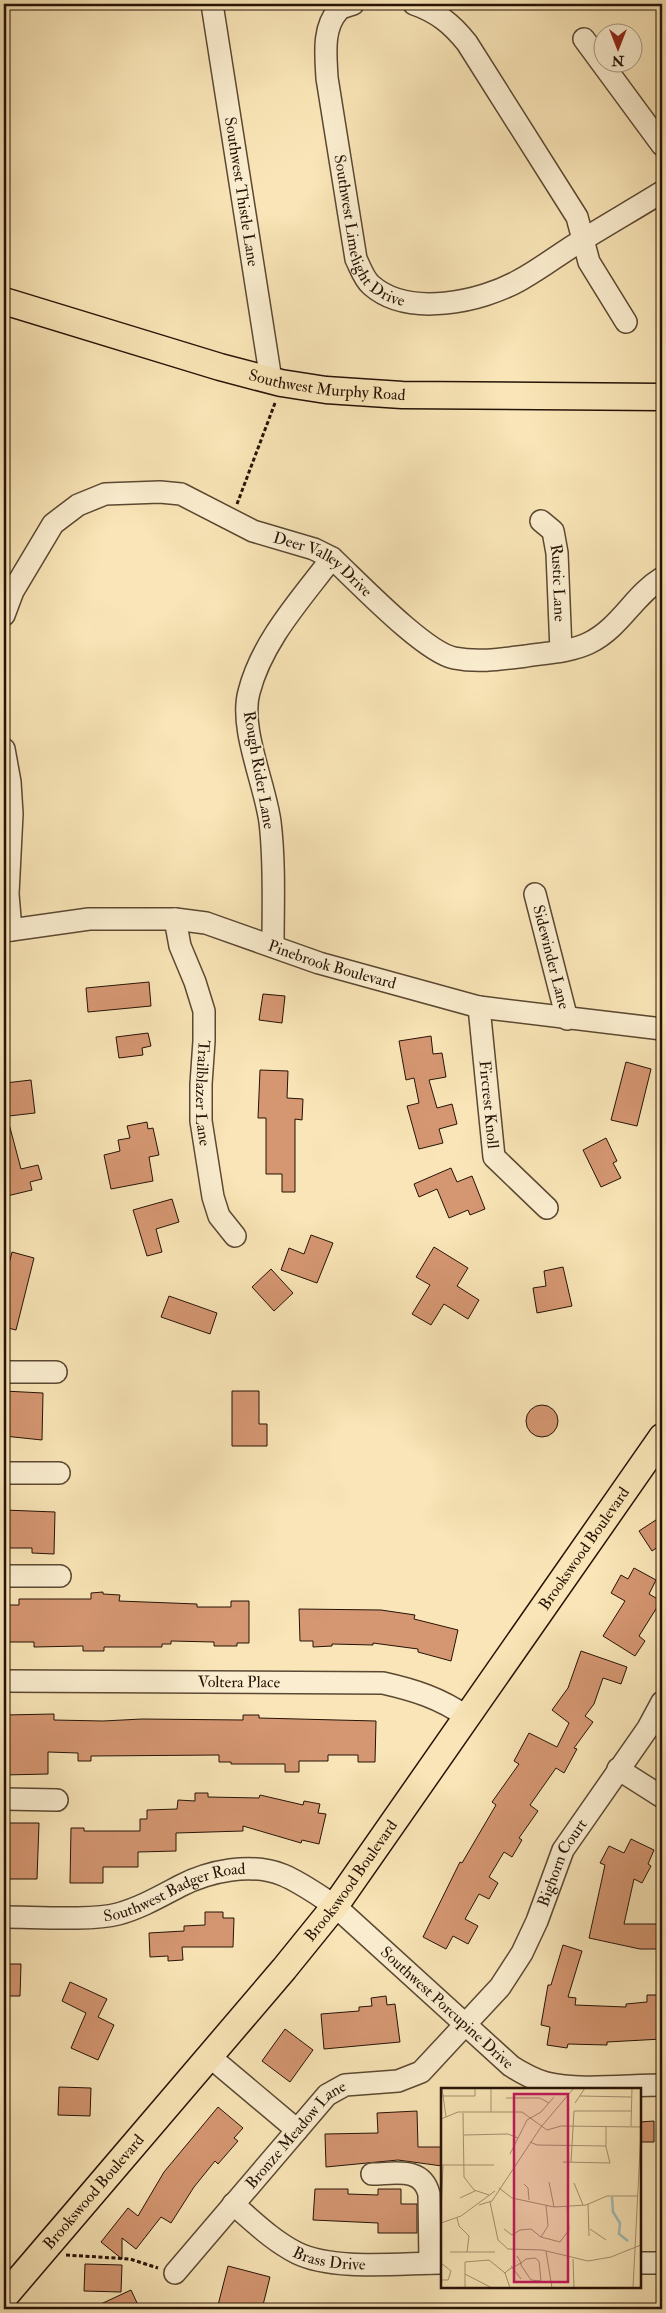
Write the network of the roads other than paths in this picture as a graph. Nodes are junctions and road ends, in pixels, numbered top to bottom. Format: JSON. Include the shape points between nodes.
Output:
{"nodes":[{"id":1,"x":212,"y":4,"type":"edge"},
{"id":2,"x":352,"y":4,"type":"edge"},
{"id":3,"x":414,"y":4,"type":"edge"},
{"id":4,"x":584,"y":39,"type":"dead end"},
{"id":5,"x":662,"y":145,"type":"edge"},
{"id":6,"x":662,"y":192,"type":"edge"},
{"id":7,"x":583,"y":240,"type":"junction"},
{"id":8,"x":4,"y":301,"type":"edge"},
{"id":9,"x":626,"y":322,"type":"dead end"},
{"id":10,"x":276,"y":382,"type":"junction"},
{"id":11,"x":662,"y":397,"type":"edge"},
{"id":12,"x":541,"y":521,"type":"dead end"},
{"id":13,"x":332,"y":558,"type":"junction"},
{"id":14,"x":662,"y":578,"type":"edge"},
{"id":15,"x":4,"y":615,"type":"edge"},
{"id":16,"x":561,"y":651,"type":"junction"},
{"id":17,"x":4,"y":748,"type":"edge"},
{"id":18,"x":535,"y":894,"type":"dead end"},
{"id":19,"x":174,"y":919,"type":"junction"},
{"id":20,"x":7,"y":931,"type":"edge"},
{"id":21,"x":273,"y":946,"type":"junction"},
{"id":22,"x":479,"y":1007,"type":"junction"},
{"id":23,"x":567,"y":1020,"type":"junction"},
{"id":24,"x":662,"y":1029,"type":"edge"},
{"id":25,"x":547,"y":1208,"type":"dead end"},
{"id":26,"x":235,"y":1236,"type":"dead end"},
{"id":27,"x":4,"y":1372,"type":"edge"},
{"id":28,"x":56,"y":1372,"type":"dead end"},
{"id":29,"x":662,"y":1437,"type":"edge"},
{"id":30,"x":4,"y":1473,"type":"edge"},
{"id":31,"x":59,"y":1473,"type":"dead end"},
{"id":32,"x":4,"y":1576,"type":"edge"},
{"id":33,"x":60,"y":1576,"type":"dead end"},
{"id":34,"x":4,"y":1681,"type":"edge"},
{"id":35,"x":662,"y":1702,"type":"edge"},
{"id":36,"x":467,"y":1717,"type":"junction"},
{"id":37,"x":618,"y":1769,"type":"junction"},
{"id":38,"x":662,"y":1797,"type":"edge"},
{"id":39,"x":4,"y":1799,"type":"edge"},
{"id":40,"x":57,"y":1800,"type":"dead end"},
{"id":41,"x":335,"y":1906,"type":"junction"},
{"id":42,"x":4,"y":1917,"type":"edge"},
{"id":43,"x":466,"y":2025,"type":"junction"},
{"id":44,"x":209,"y":2056,"type":"junction"},
{"id":45,"x":662,"y":2085,"type":"edge"},
{"id":46,"x":297,"y":2130,"type":"junction"},
{"id":47,"x":372,"y":2174,"type":"dead end"},
{"id":48,"x":233,"y":2204,"type":"junction"},
{"id":49,"x":436,"y":2263,"type":"edge"},
{"id":50,"x":641,"y":2263,"type":"edge"},
{"id":51,"x":662,"y":2263,"type":"edge"},
{"id":52,"x":176,"y":2273,"type":"road end"},
{"id":53,"x":4,"y":2296,"type":"edge"}],
"edges":[{"from":1,"to":10,"type":"street","name":"Southwest Thistle Lane"},
{"from":2,"to":7,"type":"street","name":"Southwest Limelight Drive","via":[[338,10],[328,28],[327,78],[356,259],[371,284],[402,300],[428,304],[459,302],[520,281]]},
{"from":3,"to":7,"type":"street","via":[[432,11],[453,26],[467,43],[577,217]]},
{"from":4,"to":5,"type":"street"},
{"from":6,"to":7,"type":"street","name":"Southwest Limelight Drive"},
{"from":7,"to":9,"type":"street","via":[[589,262]]},
{"from":8,"to":10,"type":"main road","name":"Southwest Murphy Road"},
{"from":10,"to":11,"type":"main road","name":"Southwest Murphy Road","via":[[375,394]]},
{"from":12,"to":16,"type":"street","name":"Rustic Lane","via":[[553,531],[557,553]]},
{"from":13,"to":15,"type":"street","name":"Deer Valley Drive","via":[[314,549],[254,531],[181,494],[114,493],[78,505],[53,524],[13,591]]},
{"from":13,"to":16,"type":"street","name":"Deer Valley Drive","via":[[429,646],[453,658],[487,661]]},
{"from":13,"to":21,"type":"street","name":"Rough Rider Lane","via":[[283,623],[255,673],[248,693],[248,731],[270,822]]},
{"from":14,"to":16,"type":"street","name":"Deer Valley Drive","via":[[653,583],[612,628],[588,643]]},
{"from":17,"to":20,"type":"street","via":[[12,814]]},
{"from":18,"to":23,"type":"street","name":"Sidewinder Lane"},
{"from":19,"to":20,"type":"street","name":"Pinebrook Boulevard","via":[[89,919]]},
{"from":19,"to":21,"type":"street","name":"Pinebrook Boulevard","via":[[206,923]]},
{"from":19,"to":26,"type":"street","name":"Trailblazer Lane","via":[[180,946],[204,1011],[200,1084],[213,1197],[219,1216]]},
{"from":21,"to":22,"type":"street","name":"Pinebrook Boulevard","via":[[371,979]]},
{"from":22,"to":23,"type":"street","name":"Pinebrook Boulevard"},
{"from":22,"to":25,"type":"street","name":"Fircrest Knoll","via":[[494,1157]]},
{"from":23,"to":24,"type":"street","name":"Pinebrook Boulevard"},
{"from":27,"to":28,"type":"street"},
{"from":29,"to":36,"type":"main road","name":"Brookswood Boulevard"},
{"from":30,"to":31,"type":"street"},
{"from":32,"to":33,"type":"street"},
{"from":34,"to":36,"type":"street","name":"Voltera Place","via":[[383,1683],[418,1690],[446,1702]]},
{"from":35,"to":37,"type":"street","name":"Bighorn Court","via":[[648,1728]]},
{"from":36,"to":41,"type":"main road","name":"Brookswood Boulevard"},
{"from":37,"to":38,"type":"street"},
{"from":37,"to":43,"type":"street","name":"Bighorn Court","via":[[563,1850],[522,1953],[500,1988]]},
{"from":39,"to":40,"type":"street"},
{"from":41,"to":42,"type":"street","name":"Southwest Badger Road","via":[[281,1874],[232,1870],[204,1876],[154,1901],[115,1915]]},
{"from":41,"to":43,"type":"street","name":"Southwest Porcupine Drive"},
{"from":41,"to":44,"type":"main road","name":"Brookswood Boulevard"},
{"from":43,"to":45,"type":"street","name":"Southwest Porcupine Drive","via":[[511,2066],[547,2083],[572,2086]]},
{"from":43,"to":46,"type":"street","name":"Bronze Meadow Lane","via":[[421,2072],[398,2081],[345,2085],[335,2089]]},
{"from":44,"to":46,"type":"street"},
{"from":44,"to":53,"type":"main road","name":"Brookswood Boulevard"},
{"from":46,"to":48,"type":"street","name":"Bronze Meadow Lane"},
{"from":47,"to":49,"type":"street","via":[[414,2174],[427,2184]]},
{"from":48,"to":49,"type":"street","name":"Brass Drive","via":[[276,2241],[298,2254],[317,2260]]},
{"from":48,"to":52,"type":"street","name":"Bronze Meadow Lane"},
{"from":50,"to":51,"type":"street"}]}
